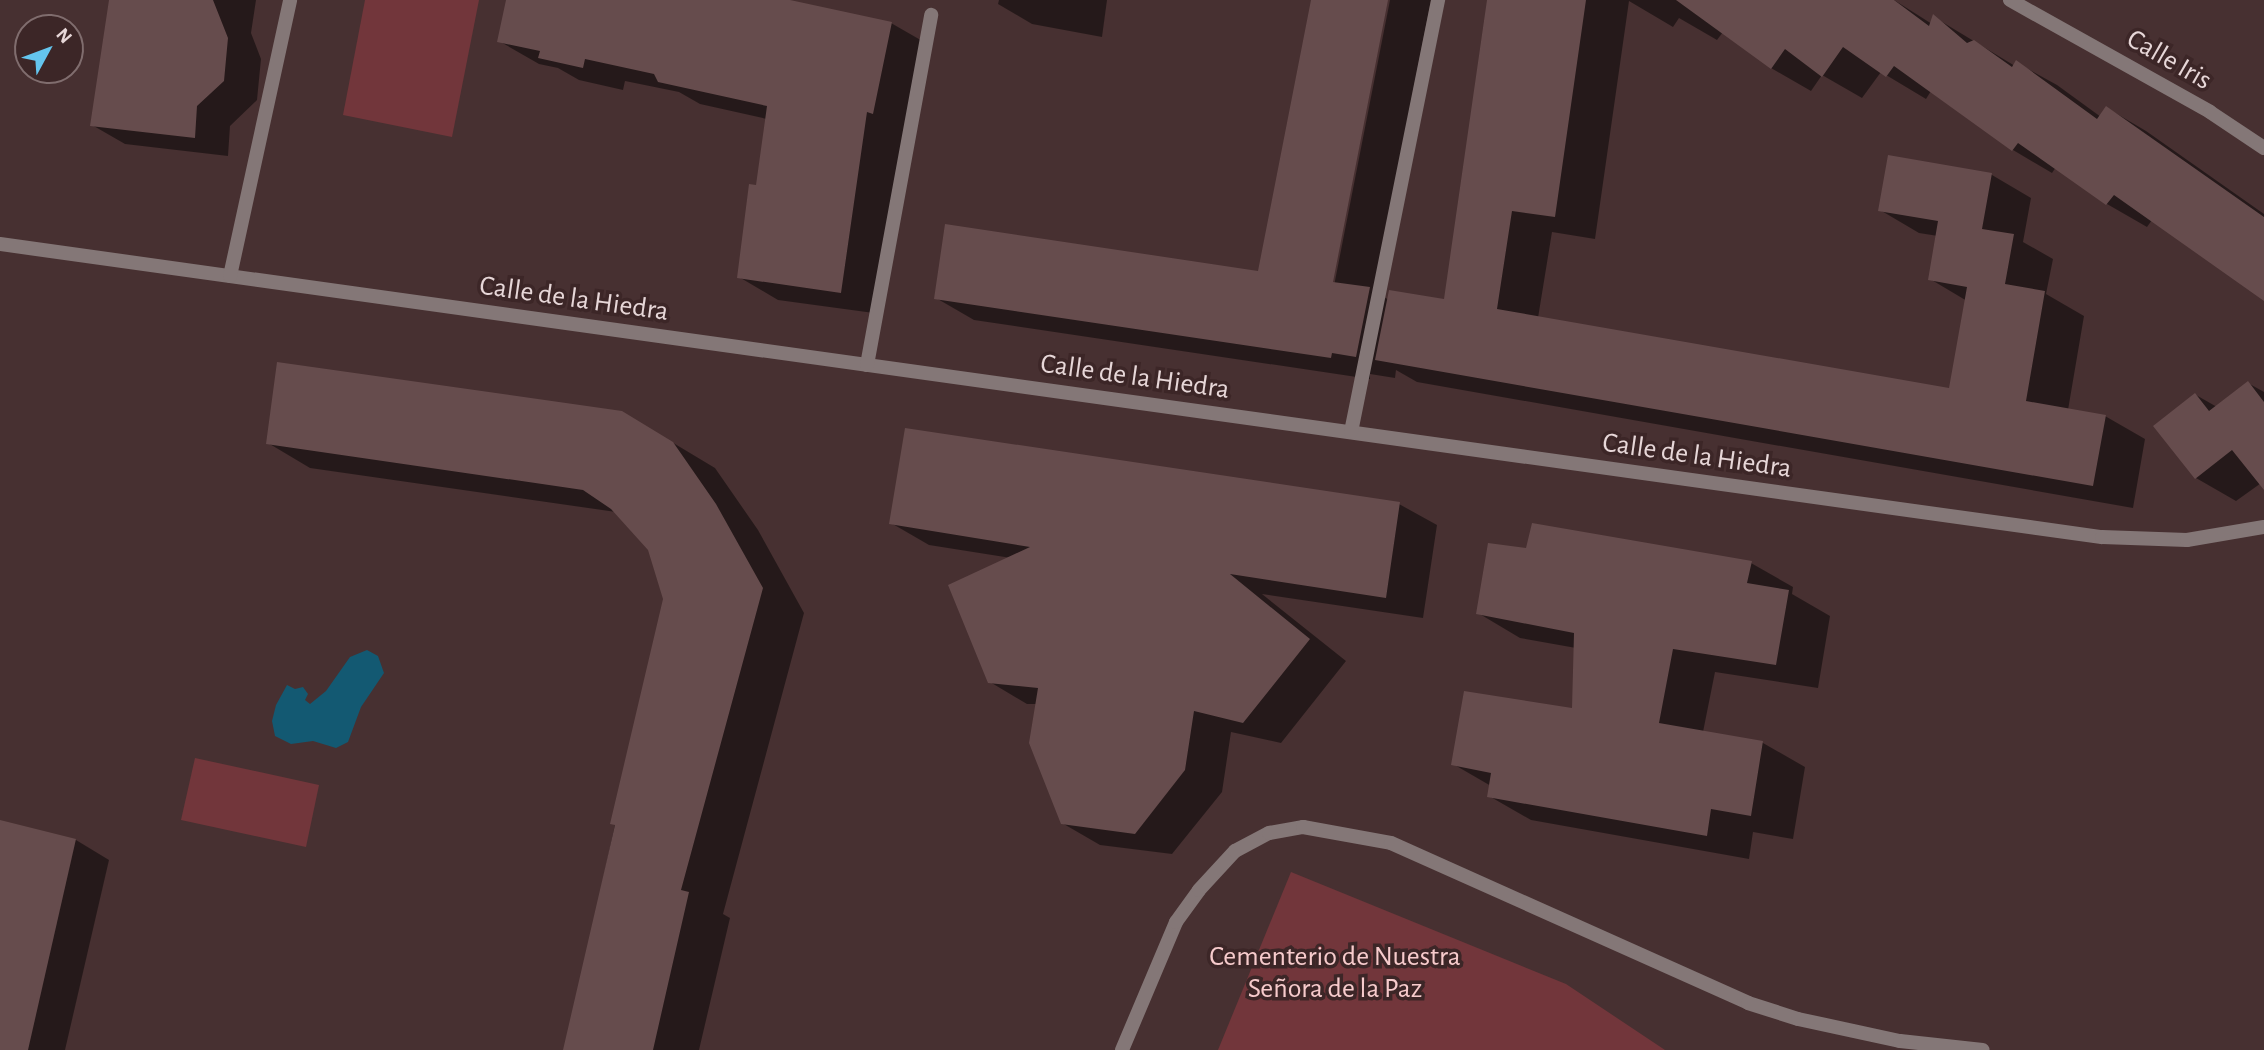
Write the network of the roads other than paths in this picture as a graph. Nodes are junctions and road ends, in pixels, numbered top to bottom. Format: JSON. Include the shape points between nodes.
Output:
{"nodes":[{"id":1,"x":290,"y":0,"type":"edge"},
{"id":2,"x":1438,"y":0,"type":"edge"},
{"id":3,"x":2010,"y":0,"type":"edge"},
{"id":4,"x":931,"y":15,"type":"dead end"},
{"id":5,"x":2264,"y":148,"type":"edge"},
{"id":6,"x":0,"y":244,"type":"edge"},
{"id":7,"x":230,"y":276,"type":"junction"},
{"id":8,"x":867,"y":365,"type":"junction"},
{"id":9,"x":1351,"y":432,"type":"junction"},
{"id":10,"x":2264,"y":527,"type":"edge"},
{"id":11,"x":1122,"y":1050,"type":"edge"},
{"id":12,"x":1983,"y":1050,"type":"edge"}],
"edges":[{"from":1,"to":7,"type":"street"},
{"from":2,"to":9,"type":"street"},
{"from":3,"to":5,"type":"street","name":"Calle Iris","via":[[2210,112]]},
{"from":4,"to":8,"type":"street"},
{"from":6,"to":7,"type":"street","name":"Calle de la Hiedra"},
{"from":7,"to":8,"type":"street","name":"Calle de la Hiedra"},
{"from":8,"to":9,"type":"street","name":"Calle de la Hiedra"},
{"from":9,"to":10,"type":"street","name":"Calle de la Hiedra","via":[[2102,537],[2187,540]]},
{"from":11,"to":12,"type":"street","via":[[1176,922],[1199,890],[1235,851],[1269,833],[1303,827],[1391,843],[1748,1003],[1900,1041]]}]}
